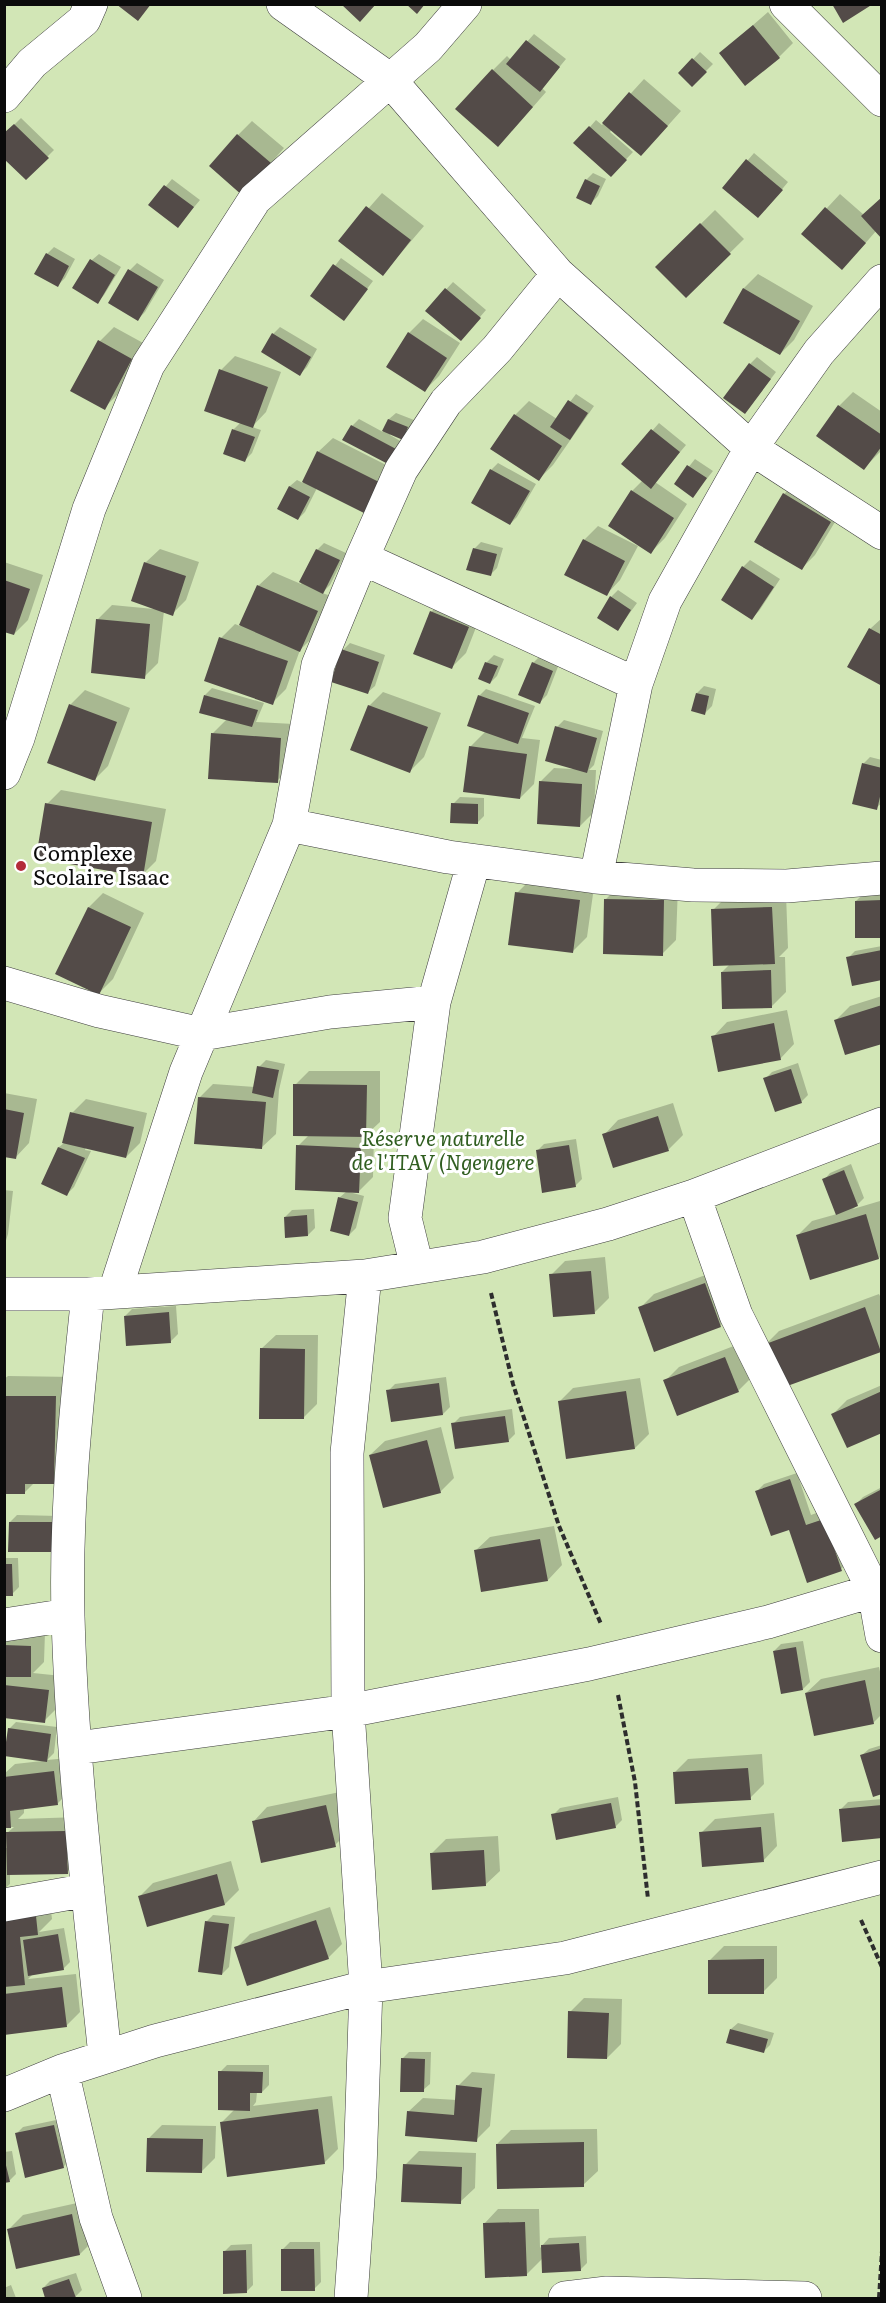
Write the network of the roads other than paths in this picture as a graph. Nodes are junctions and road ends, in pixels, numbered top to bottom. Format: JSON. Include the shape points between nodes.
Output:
{"nodes":[{"id":1,"x":91,"y":4,"type":"edge"},
{"id":2,"x":283,"y":4,"type":"edge"},
{"id":3,"x":465,"y":4,"type":"edge"},
{"id":4,"x":786,"y":4,"type":"edge"},
{"id":5,"x":389,"y":80,"type":"junction"},
{"id":6,"x":4,"y":96,"type":"edge"},
{"id":7,"x":882,"y":100,"type":"edge"},
{"id":8,"x":558,"y":274,"type":"junction"},
{"id":9,"x":882,"y":281,"type":"edge"},
{"id":10,"x":751,"y":448,"type":"junction"},
{"id":11,"x":882,"y":533,"type":"edge"},
{"id":12,"x":362,"y":558,"type":"junction"},
{"id":13,"x":636,"y":684,"type":"junction"},
{"id":14,"x":4,"y":773,"type":"edge"},
{"id":15,"x":289,"y":825,"type":"junction"},
{"id":16,"x":474,"y":861,"type":"junction"},
{"id":17,"x":596,"y":877,"type":"junction"},
{"id":18,"x":882,"y":878,"type":"edge"},
{"id":19,"x":4,"y":983,"type":"edge"},
{"id":20,"x":434,"y":1002,"type":"junction"},
{"id":21,"x":202,"y":1035,"type":"junction"},
{"id":22,"x":882,"y":1124,"type":"edge"},
{"id":23,"x":694,"y":1196,"type":"junction"},
{"id":24,"x":417,"y":1268,"type":"junction"},
{"id":25,"x":364,"y":1276,"type":"junction"},
{"id":26,"x":102,"y":1292,"type":"junction"},
{"id":27,"x":4,"y":1294,"type":"edge"},
{"id":28,"x":878,"y":1589,"type":"edge"},
{"id":29,"x":68,"y":1615,"type":"junction"},
{"id":30,"x":4,"y":1625,"type":"edge"},
{"id":31,"x":882,"y":1636,"type":"edge"},
{"id":32,"x":348,"y":1711,"type":"junction"},
{"id":33,"x":76,"y":1748,"type":"junction"},
{"id":34,"x":882,"y":1877,"type":"edge"},
{"id":35,"x":88,"y":1890,"type":"junction"},
{"id":36,"x":4,"y":1905,"type":"edge"},
{"id":37,"x":366,"y":1987,"type":"junction"},
{"id":38,"x":105,"y":2056,"type":"junction"},
{"id":39,"x":62,"y":2071,"type":"junction"},
{"id":40,"x":4,"y":2095,"type":"edge"},
{"id":41,"x":125,"y":2298,"type":"edge"},
{"id":42,"x":351,"y":2298,"type":"edge"},
{"id":43,"x":565,"y":2298,"type":"edge"},
{"id":44,"x":805,"y":2298,"type":"edge"}],
"edges":[{"from":1,"to":6,"type":"street","via":[[84,20],[32,63]]},
{"from":2,"to":5,"type":"street"},
{"from":3,"to":5,"type":"street","via":[[428,47]]},
{"from":4,"to":7,"type":"street"},
{"from":5,"to":8,"type":"street"},
{"from":5,"to":14,"type":"street","via":[[255,199],[148,365],[89,509]]},
{"from":8,"to":10,"type":"street"},
{"from":8,"to":12,"type":"street","via":[[497,349],[446,402],[401,470]]},
{"from":9,"to":10,"type":"street","via":[[819,352]]},
{"from":10,"to":11,"type":"street"},
{"from":10,"to":13,"type":"street","via":[[665,601]]},
{"from":12,"to":13,"type":"street"},
{"from":12,"to":15,"type":"street","via":[[318,665]]},
{"from":13,"to":17,"type":"street"},
{"from":15,"to":16,"type":"street"},
{"from":15,"to":21,"type":"street"},
{"from":16,"to":17,"type":"street"},
{"from":16,"to":20,"type":"street"},
{"from":17,"to":18,"type":"street","via":[[693,885],[787,886]]},
{"from":19,"to":21,"type":"street"},
{"from":20,"to":21,"type":"street","via":[[330,1012]]},
{"from":20,"to":24,"type":"street","via":[[405,1218]]},
{"from":21,"to":26,"type":"street"},
{"from":22,"to":23,"type":"street"},
{"from":23,"to":24,"type":"street","via":[[608,1224],[483,1257]]},
{"from":23,"to":28,"type":"street","via":[[736,1315]]},
{"from":24,"to":25,"type":"street"},
{"from":25,"to":26,"type":"street"},
{"from":25,"to":32,"type":"street","via":[[347,1453]]},
{"from":26,"to":27,"type":"street"},
{"from":26,"to":29,"type":"street","via":[[72,1457]]},
{"from":28,"to":31,"type":"street"},
{"from":28,"to":32,"type":"street","via":[[768,1622],[611,1659]]},
{"from":29,"to":30,"type":"street"},
{"from":29,"to":33,"type":"street"},
{"from":32,"to":33,"type":"street"},
{"from":32,"to":37,"type":"street"},
{"from":33,"to":35,"type":"street"},
{"from":34,"to":37,"type":"street","via":[[565,1959]]},
{"from":35,"to":36,"type":"street"},
{"from":35,"to":38,"type":"street"},
{"from":37,"to":38,"type":"street"},
{"from":37,"to":42,"type":"street"},
{"from":38,"to":39,"type":"street"},
{"from":39,"to":40,"type":"street"},
{"from":39,"to":41,"type":"street","via":[[96,2218]]},
{"from":43,"to":44,"type":"street","via":[[607,2293]]}]}
